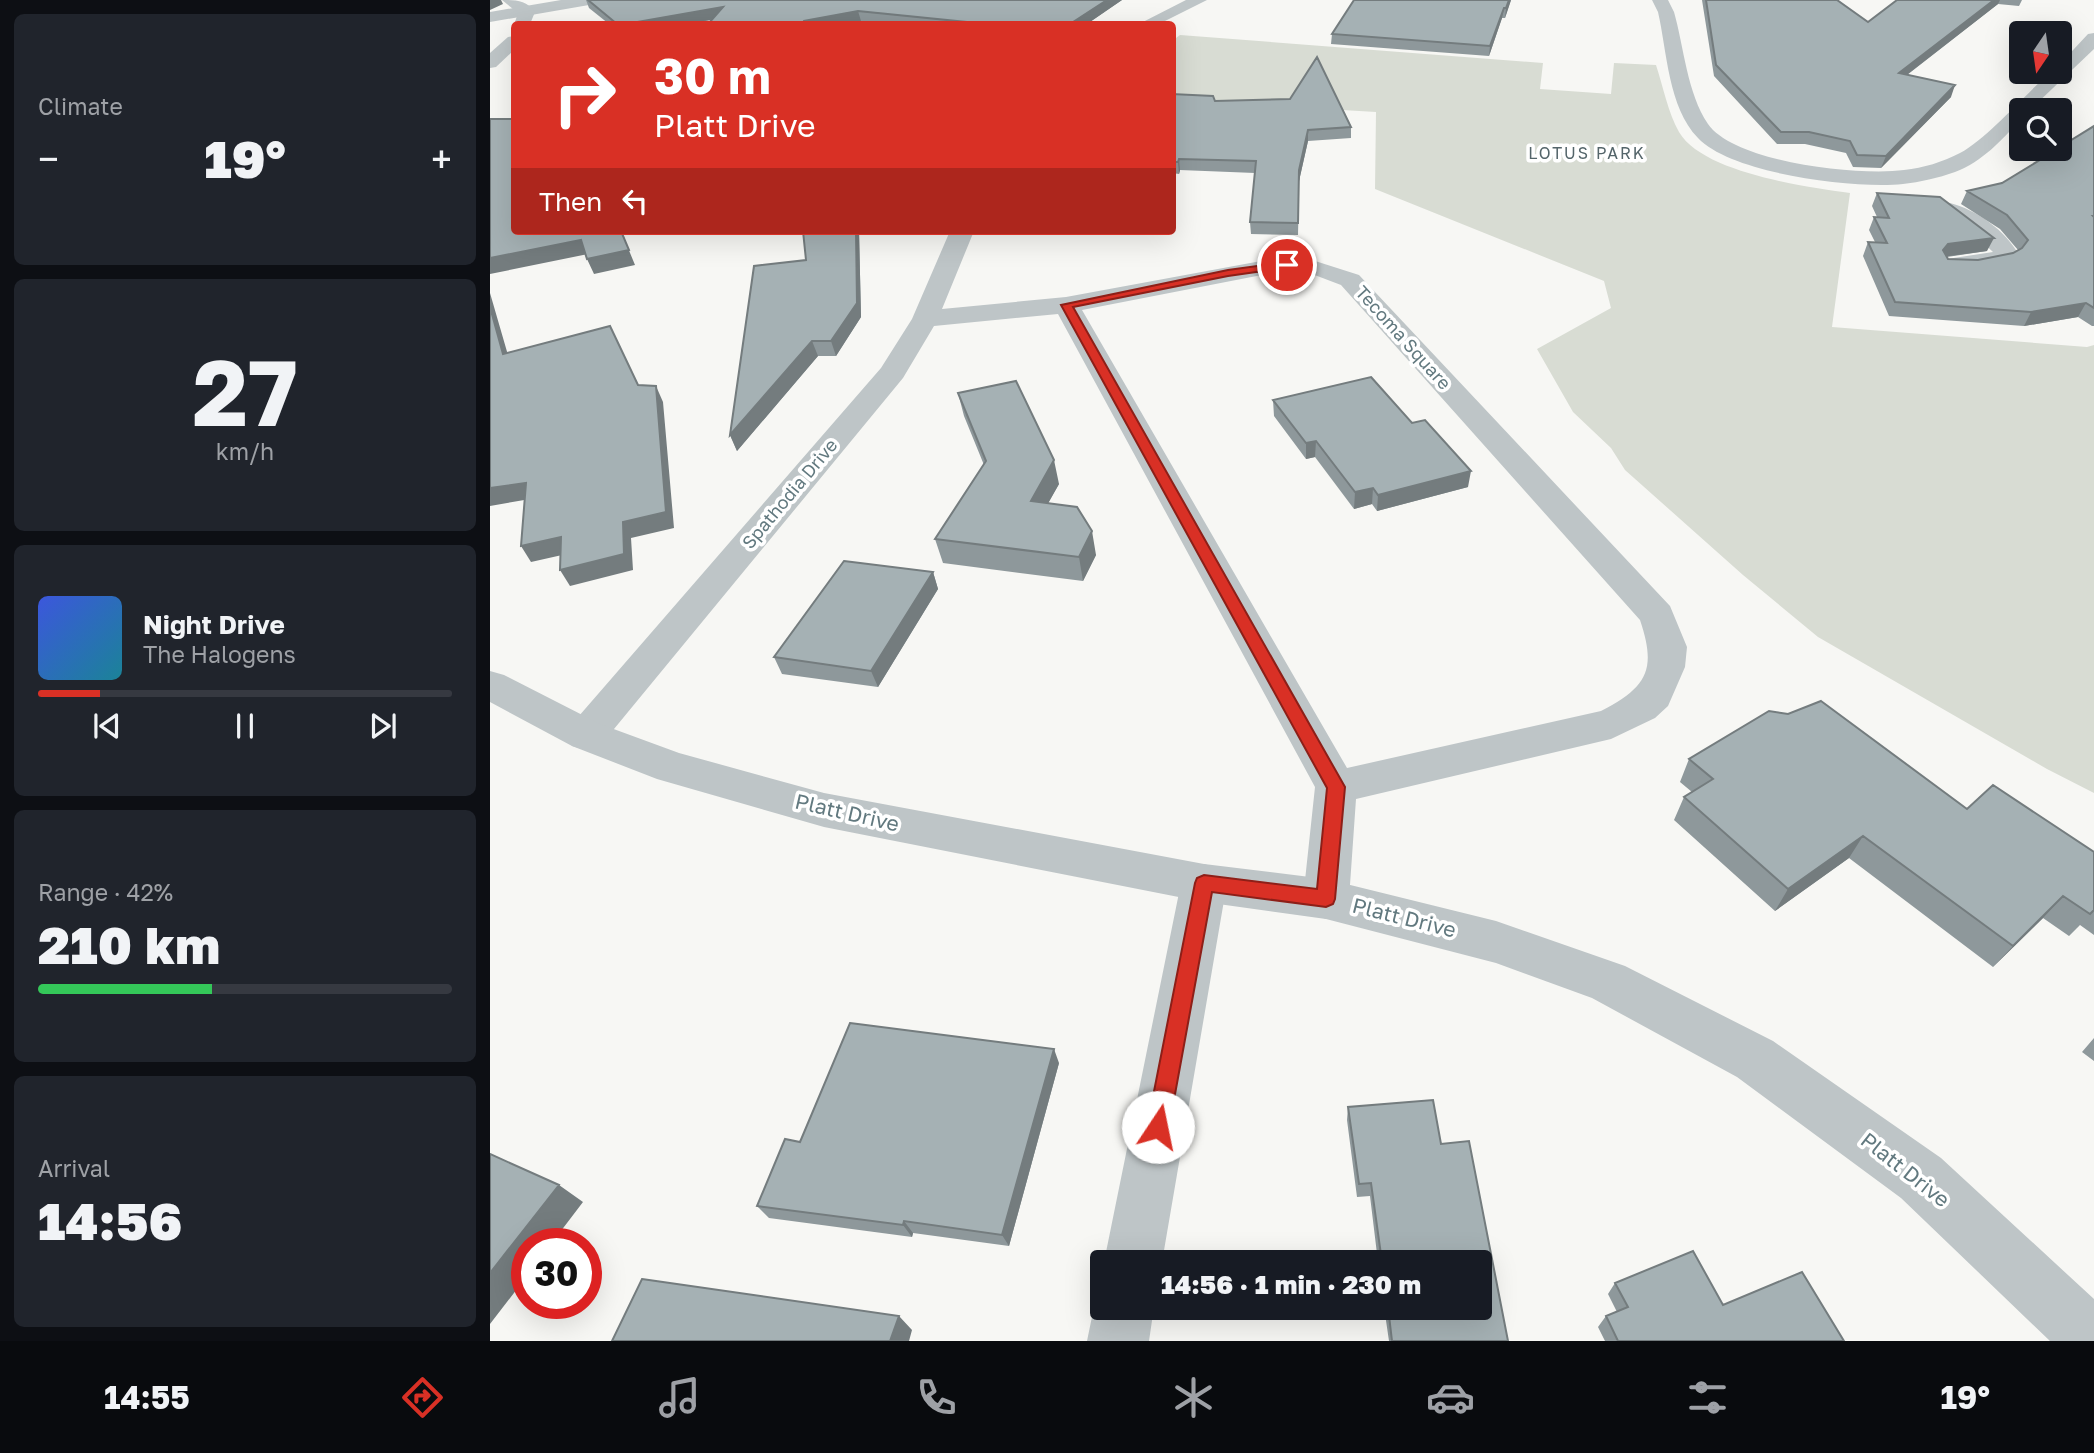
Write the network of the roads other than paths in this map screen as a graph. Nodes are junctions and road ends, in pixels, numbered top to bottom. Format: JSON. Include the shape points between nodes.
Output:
{"nodes":[{"id":1,"x":510,"y":0,"type":"edge"},
{"id":2,"x":589,"y":0,"type":"edge"},
{"id":3,"x":1199,"y":0,"type":"edge"},
{"id":4,"x":1660,"y":0,"type":"edge"},
{"id":5,"x":490,"y":17,"type":"edge"},
{"id":6,"x":524,"y":18,"type":"edge"},
{"id":7,"x":1154,"y":21,"type":"edge"},
{"id":8,"x":2094,"y":38,"type":"edge"},
{"id":9,"x":511,"y":44,"type":"edge"},
{"id":10,"x":490,"y":63,"type":"edge"},
{"id":11,"x":1899,"y":177,"type":"junction"},
{"id":12,"x":960,"y":235,"type":"edge"},
{"id":13,"x":1951,"y":265,"type":"edge"},
{"id":14,"x":1066,"y":305,"type":"junction"},
{"id":15,"x":925,"y":319,"type":"junction"},
{"id":16,"x":490,"y":685,"type":"edge"},
{"id":17,"x":586,"y":735,"type":"junction"},
{"id":18,"x":1336,"y":787,"type":"junction"},
{"id":19,"x":1204,"y":883,"type":"junction"},
{"id":20,"x":1326,"y":899,"type":"junction"},
{"id":21,"x":1135,"y":1250,"type":"edge"},
{"id":22,"x":1122,"y":1320,"type":"edge"},
{"id":23,"x":1118,"y":1341,"type":"edge"},
{"id":24,"x":2094,"y":1341,"type":"edge"}],
"edges":[{"from":1,"to":6,"type":"street"},
{"from":2,"to":6,"type":"street"},
{"from":3,"to":7,"type":"street"},
{"from":4,"to":11,"type":"street","via":[[1698,124],[1725,148],[1845,177]]},
{"from":5,"to":6,"type":"street"},
{"from":8,"to":11,"type":"street","via":[[1970,155]]},
{"from":9,"to":10,"type":"street"},
{"from":11,"to":13,"type":"street","via":[[1988,234],[2007,255]]},
{"from":12,"to":15,"type":"street","name":"Spathodia Drive"},
{"from":14,"to":15,"type":"street","name":"Tecoma Square"},
{"from":14,"to":18,"type":"street"},
{"from":14,"to":18,"type":"street","name":"Tecoma Square","via":[[1272,266],[1303,264],[1350,280],[1657,615],[1668,647],[1666,667],[1654,696],[1641,708],[1611,724]]},
{"from":15,"to":17,"type":"street","name":"Spathodia Drive","via":[[886,380]]},
{"from":16,"to":17,"type":"street","name":"Platt Drive"},
{"from":17,"to":19,"type":"street","name":"Platt Drive","via":[[672,766],[824,810]]},
{"from":18,"to":20,"type":"street"},
{"from":19,"to":20,"type":"street","name":"Platt Drive"},
{"from":19,"to":21,"type":"street"},
{"from":20,"to":24,"type":"street","name":"Platt Drive","via":[[1496,942],[1608,982],[1755,1059],[1920,1178]]},
{"from":22,"to":23,"type":"street"}]}
